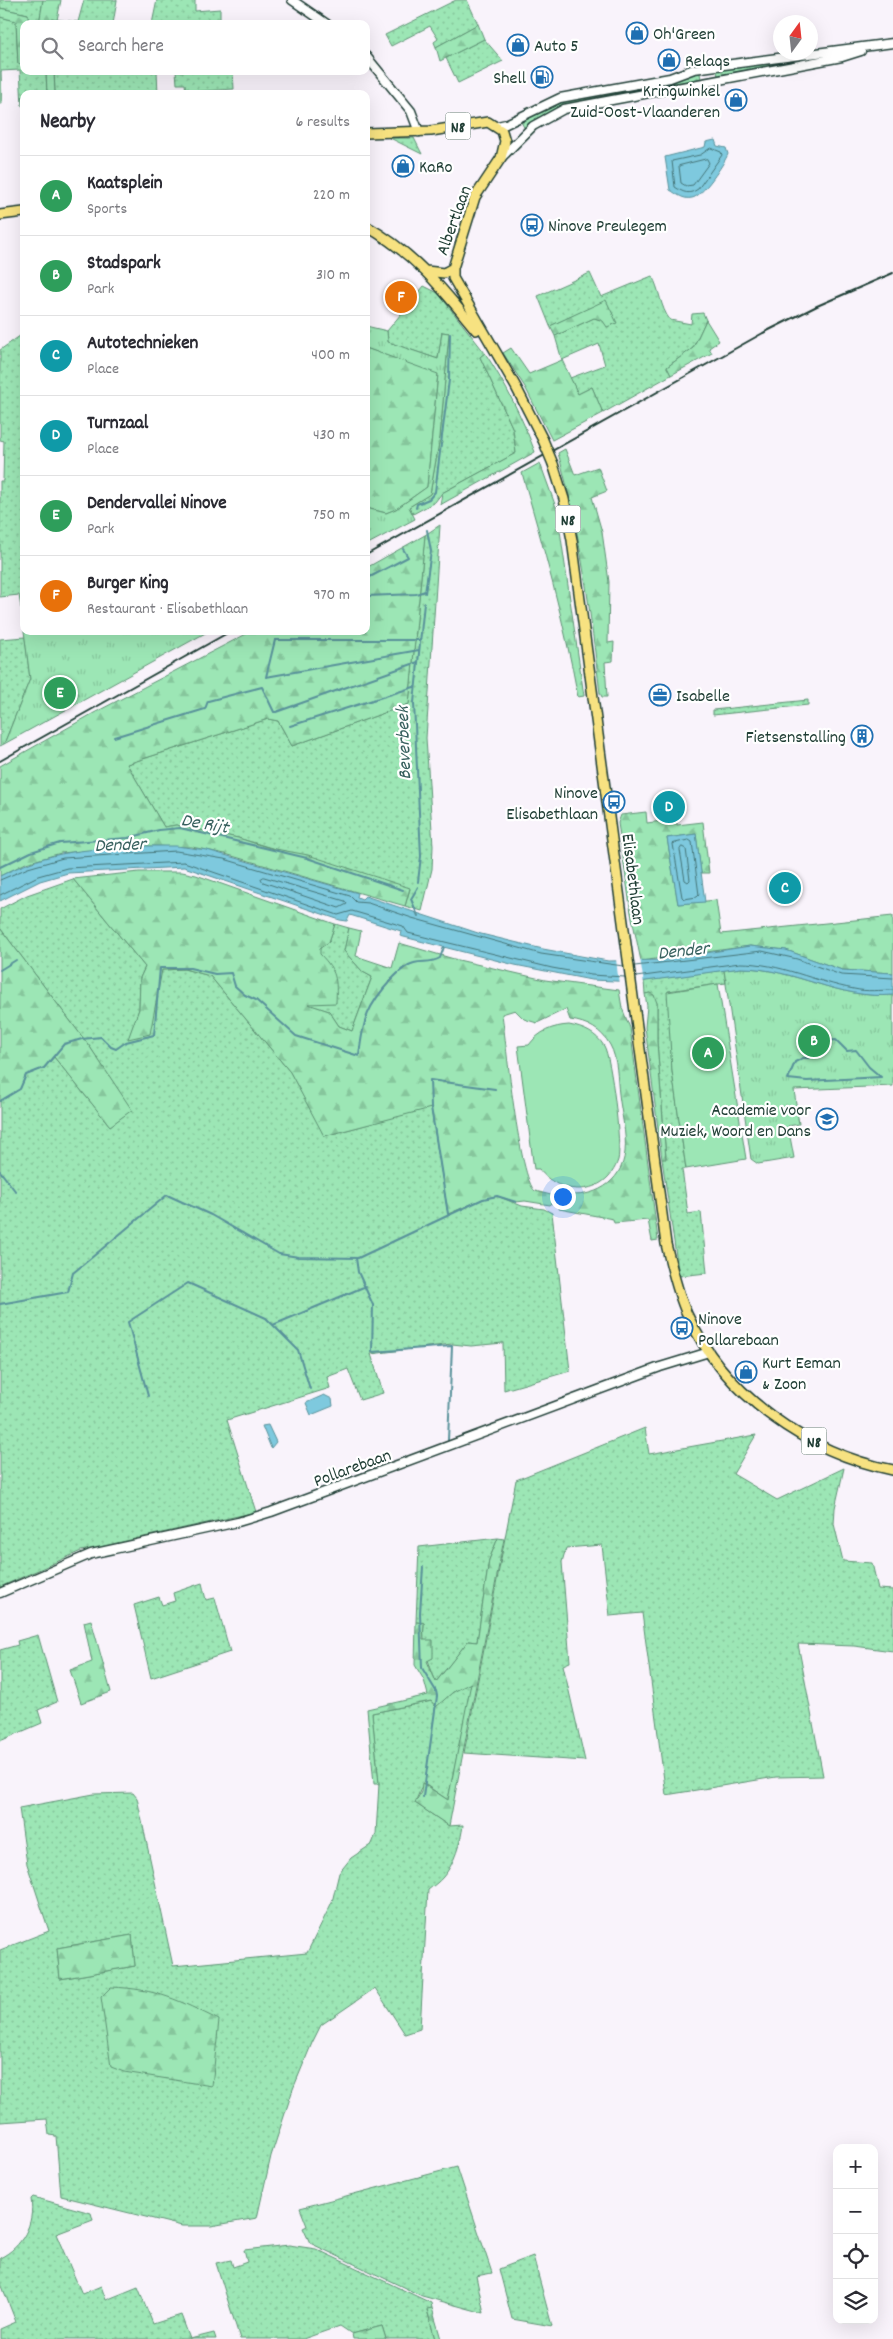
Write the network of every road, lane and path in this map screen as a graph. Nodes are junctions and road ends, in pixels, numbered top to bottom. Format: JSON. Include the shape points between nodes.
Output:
{"nodes":[{"id":1,"x":292,"y":0,"type":"edge"},
{"id":2,"x":322,"y":20,"type":"edge"},
{"id":3,"x":893,"y":44,"type":"edge"},
{"id":4,"x":872,"y":47,"type":"junction"},
{"id":5,"x":370,"y":61,"type":"edge"},
{"id":6,"x":706,"y":66,"type":"junction"},
{"id":7,"x":704,"y":82,"type":"junction"},
{"id":8,"x":497,"y":126,"type":"junction"},
{"id":9,"x":419,"y":132,"type":"junction"},
{"id":10,"x":370,"y":133,"type":"edge"},
{"id":11,"x":501,"y":158,"type":"junction"},
{"id":12,"x":20,"y":212,"type":"edge"},
{"id":13,"x":0,"y":215,"type":"edge"},
{"id":14,"x":370,"y":229,"type":"edge"},
{"id":15,"x":453,"y":268,"type":"junction"},
{"id":16,"x":426,"y":271,"type":"junction"},
{"id":17,"x":496,"y":356,"type":"junction"},
{"id":18,"x":709,"y":1352,"type":"junction"},
{"id":19,"x":893,"y":1470,"type":"edge"},
{"id":20,"x":0,"y":1592,"type":"edge"}],
"edges":[{"from":1,"to":2,"type":"street"},
{"from":3,"to":4,"type":"street","name":"Albertlaan"},
{"from":4,"to":6,"type":"street","name":"Albertlaan"},
{"from":4,"to":7,"type":"street","name":"Albertlaan","via":[[842,57]]},
{"from":5,"to":9,"type":"street","via":[[411,111]]},
{"from":6,"to":7,"type":"street","via":[[710,76]]},
{"from":6,"to":8,"type":"street","name":"Albertlaan","via":[[670,78],[560,98]]},
{"from":7,"to":11,"type":"street","name":"Albertlaan","via":[[564,109],[533,126]]},
{"from":8,"to":9,"type":"main road","name":"Albertlaan","number":"N8","via":[[488,122]]},
{"from":8,"to":11,"type":"main road","name":"Albertlaan","via":[[505,141]]},
{"from":9,"to":10,"type":"main road","number":"N8"},
{"from":11,"to":15,"type":"main road","name":"Albertlaan","via":[[475,197]]},
{"from":12,"to":13,"type":"main road"},
{"from":14,"to":16,"type":"main road","number":"N8"},
{"from":15,"to":16,"type":"main road","via":[[444,273]]},
{"from":15,"to":17,"type":"main road","number":"N8","via":[[454,283]]},
{"from":16,"to":17,"type":"main road","number":"N8"},
{"from":17,"to":18,"type":"main road","name":"Elisabethlaan","number":"N8","bridge":true,"via":[[516,386],[543,440],[564,499],[671,1264],[687,1314]]},
{"from":18,"to":19,"type":"main road","number":"N8","via":[[750,1400],[790,1429],[838,1454]]},
{"from":18,"to":20,"type":"street","name":"Pollarebaan","via":[[271,1512],[91,1554]]}]}
